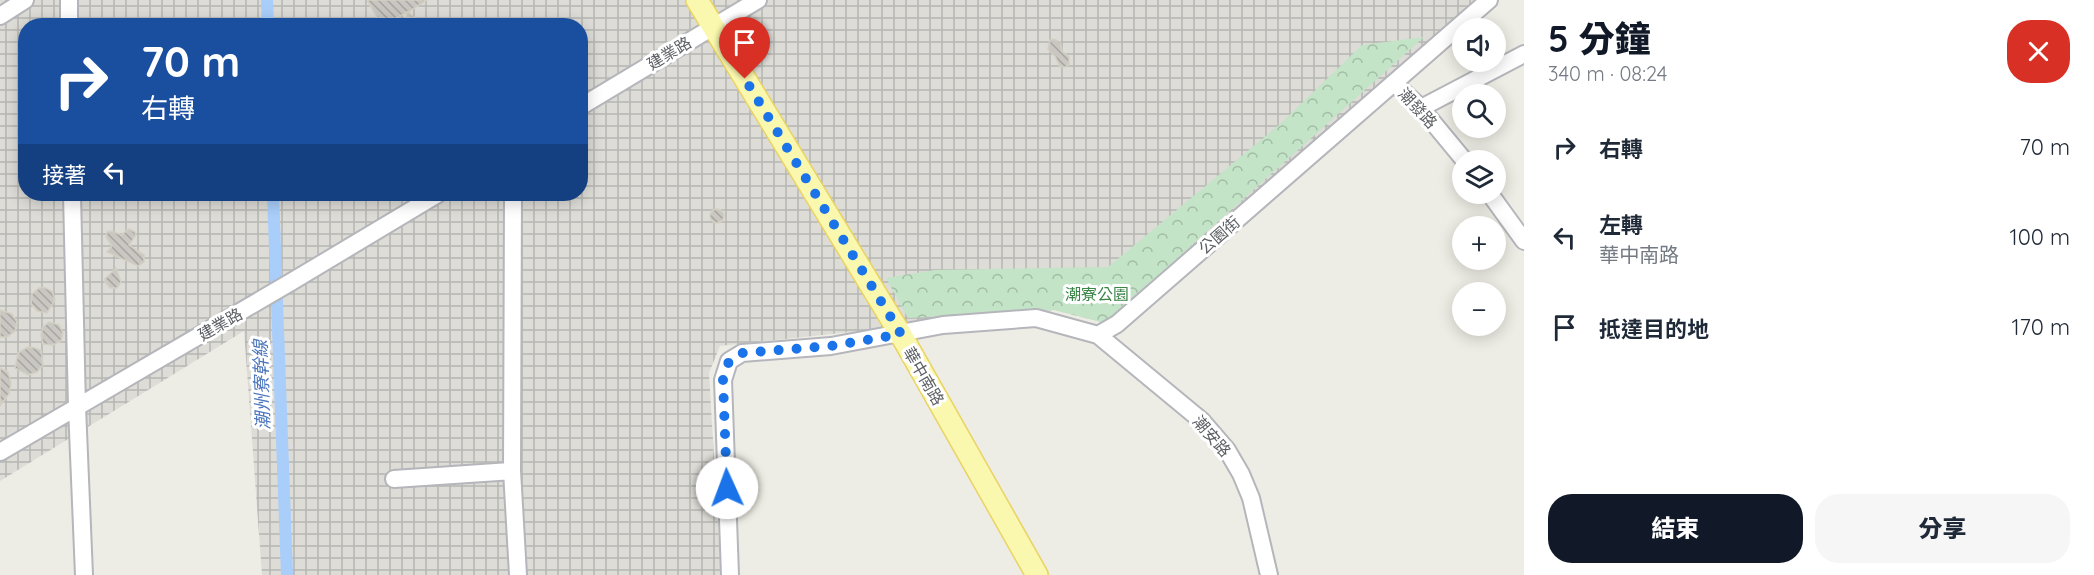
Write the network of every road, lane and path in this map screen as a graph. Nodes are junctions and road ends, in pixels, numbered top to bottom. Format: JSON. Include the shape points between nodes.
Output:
{"nodes":[{"id":1,"x":25,"y":0,"type":"edge"},
{"id":2,"x":69,"y":0,"type":"edge"},
{"id":3,"x":697,"y":0,"type":"edge"},
{"id":4,"x":758,"y":0,"type":"edge"},
{"id":5,"x":1490,"y":0,"type":"edge"},
{"id":6,"x":0,"y":16,"type":"edge"},
{"id":7,"x":69,"y":18,"type":"edge"},
{"id":8,"x":713,"y":27,"type":"junction"},
{"id":9,"x":1524,"y":54,"type":"edge"},
{"id":10,"x":1394,"y":83,"type":"junction"},
{"id":11,"x":588,"y":102,"type":"edge"},
{"id":12,"x":1422,"y":108,"type":"junction"},
{"id":13,"x":1456,"y":150,"type":"edge"},
{"id":14,"x":72,"y":201,"type":"edge"},
{"id":15,"x":426,"y":201,"type":"edge"},
{"id":16,"x":513,"y":201,"type":"edge"},
{"id":17,"x":1497,"y":204,"type":"edge"},
{"id":18,"x":1524,"y":241,"type":"edge"},
{"id":19,"x":901,"y":334,"type":"junction"},
{"id":20,"x":1098,"y":335,"type":"junction"},
{"id":21,"x":77,"y":407,"type":"junction"},
{"id":22,"x":0,"y":452,"type":"edge"},
{"id":23,"x":512,"y":471,"type":"junction"},
{"id":24,"x":394,"y":479,"type":"dead end"},
{"id":25,"x":84,"y":575,"type":"edge"},
{"id":26,"x":518,"y":575,"type":"edge"},
{"id":27,"x":730,"y":575,"type":"edge"},
{"id":28,"x":1037,"y":575,"type":"edge"},
{"id":29,"x":1269,"y":575,"type":"edge"}],
"edges":[{"from":1,"to":6,"type":"street"},
{"from":2,"to":7,"type":"street"},
{"from":3,"to":8,"type":"main road","name":"華中南路"},
{"from":4,"to":8,"type":"street","name":"建業路"},
{"from":5,"to":10,"type":"street","name":"公園街"},
{"from":8,"to":11,"type":"street","name":"建業路"},
{"from":8,"to":19,"type":"main road","name":"華中南路"},
{"from":9,"to":12,"type":"street"},
{"from":10,"to":12,"type":"street","name":"潮發路"},
{"from":10,"to":20,"type":"street","name":"公園街","via":[[1117,324]]},
{"from":12,"to":13,"type":"street","name":"潮發路"},
{"from":14,"to":21,"type":"street"},
{"from":15,"to":21,"type":"street","name":"建業路"},
{"from":16,"to":23,"type":"street"},
{"from":17,"to":18,"type":"street"},
{"from":19,"to":20,"type":"street","via":[[943,325],[1035,318]]},
{"from":19,"to":27,"type":"street","via":[[831,346],[742,353],[729,361],[723,380]]},
{"from":19,"to":28,"type":"main road","name":"華中南路"},
{"from":20,"to":29,"type":"street","name":"潮安路","via":[[1202,421],[1227,450],[1251,498]]},
{"from":21,"to":22,"type":"street","name":"建業路"},
{"from":21,"to":25,"type":"street"},
{"from":23,"to":24,"type":"street"},
{"from":23,"to":26,"type":"street"}]}
